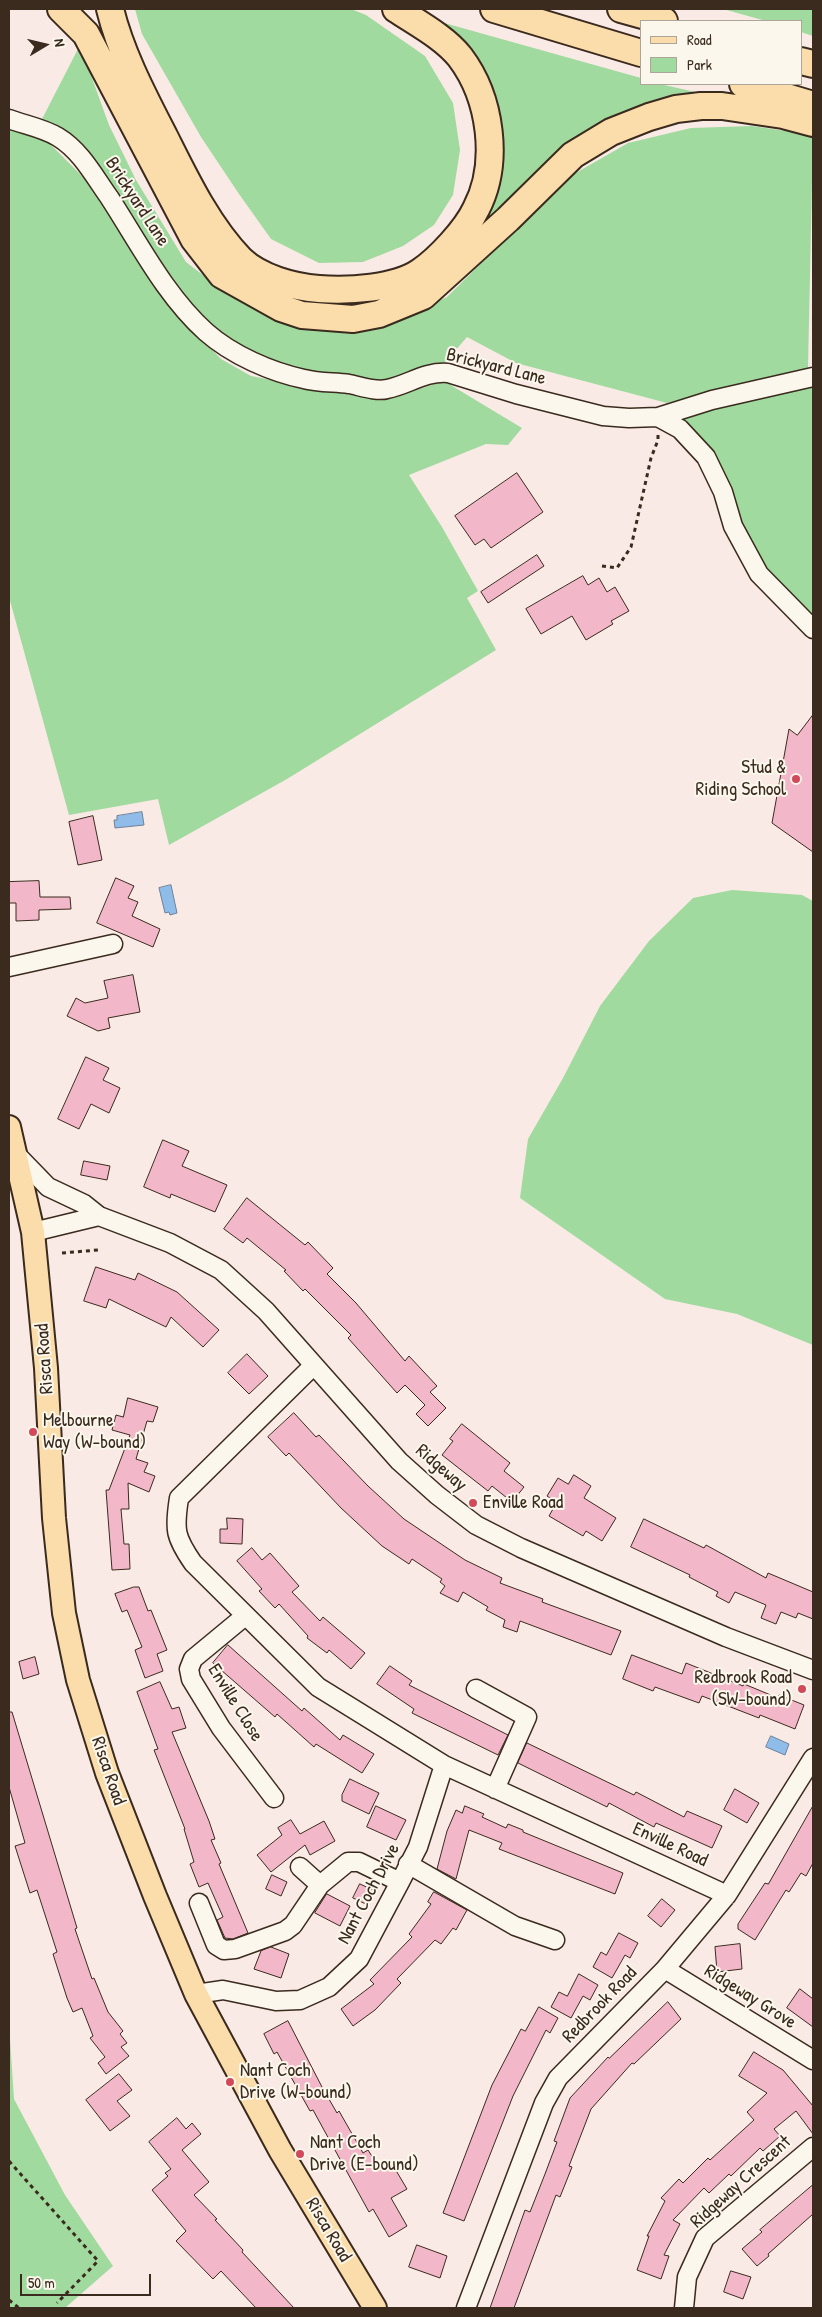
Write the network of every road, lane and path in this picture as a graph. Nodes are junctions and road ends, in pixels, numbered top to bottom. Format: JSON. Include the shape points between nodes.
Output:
{"nodes":[{"id":1,"x":61,"y":9,"type":"edge"},
{"id":2,"x":110,"y":9,"type":"edge"},
{"id":3,"x":396,"y":9,"type":"edge"},
{"id":4,"x":494,"y":9,"type":"edge"},
{"id":5,"x":621,"y":9,"type":"edge"},
{"id":6,"x":660,"y":20,"type":"edge"},
{"id":7,"x":640,"y":53,"type":"edge"},
{"id":8,"x":747,"y":85,"type":"edge"},
{"id":9,"x":813,"y":105,"type":"edge"},
{"id":10,"x":9,"y":119,"type":"edge"},
{"id":11,"x":813,"y":123,"type":"edge"},
{"id":12,"x":813,"y":377,"type":"edge"},
{"id":13,"x":658,"y":417,"type":"junction"},
{"id":14,"x":602,"y":566,"type":"dead end"},
{"id":15,"x":813,"y":628,"type":"edge"},
{"id":16,"x":114,"y":944,"type":"dead end"},
{"id":17,"x":9,"y":967,"type":"edge"},
{"id":18,"x":11,"y":1141,"type":"edge"},
{"id":19,"x":99,"y":1216,"type":"junction"},
{"id":20,"x":32,"y":1232,"type":"junction"},
{"id":21,"x":98,"y":1250,"type":"dead end"},
{"id":22,"x":62,"y":1253,"type":"dead end"},
{"id":23,"x":314,"y":1365,"type":"junction"},
{"id":24,"x":245,"y":1616,"type":"junction"},
{"id":25,"x":813,"y":1670,"type":"edge"},
{"id":26,"x":476,"y":1690,"type":"dead end"},
{"id":27,"x":813,"y":1758,"type":"edge"},
{"id":28,"x":444,"y":1765,"type":"junction"},
{"id":29,"x":495,"y":1789,"type":"junction"},
{"id":30,"x":274,"y":1798,"type":"dead end"},
{"id":31,"x":408,"y":1864,"type":"junction"},
{"id":32,"x":300,"y":1868,"type":"dead end"},
{"id":33,"x":400,"y":1882,"type":"junction"},
{"id":34,"x":320,"y":1885,"type":"junction"},
{"id":35,"x":727,"y":1894,"type":"junction"},
{"id":36,"x":199,"y":1903,"type":"dead end"},
{"id":37,"x":555,"y":1940,"type":"dead end"},
{"id":38,"x":665,"y":1969,"type":"junction"},
{"id":39,"x":196,"y":1994,"type":"junction"},
{"id":40,"x":813,"y":2060,"type":"edge"},
{"id":41,"x":813,"y":2147,"type":"edge"},
{"id":42,"x":9,"y":2161,"type":"edge"},
{"id":43,"x":9,"y":2300,"type":"edge"},
{"id":44,"x":57,"y":2303,"type":"dead end"},
{"id":45,"x":19,"y":2308,"type":"edge"},
{"id":46,"x":375,"y":2308,"type":"edge"},
{"id":47,"x":466,"y":2308,"type":"edge"},
{"id":48,"x":684,"y":2308,"type":"edge"}],
"edges":[{"from":1,"to":11,"type":"highway","via":[[86,34],[194,240],[222,275],[281,308],[302,315],[353,319],[379,314],[423,296],[572,155],[611,132],[649,117],[676,109],[722,106]]},
{"from":2,"to":3,"type":"highway","via":[[136,80],[185,179],[214,226],[242,260],[264,275],[304,288],[343,291],[392,283],[419,272],[453,241],[476,209],[489,169],[490,144],[481,95],[459,57],[433,34]]},
{"from":4,"to":7,"type":"highway"},
{"from":5,"to":6,"type":"highway"},
{"from":8,"to":9,"type":"highway"},
{"from":10,"to":13,"type":"street","name":"Brickyard Lane","via":[[59,137],[78,153],[178,300],[207,332],[253,362],[304,379],[384,390],[432,373],[448,372],[496,389],[603,416]]},
{"from":12,"to":13,"type":"street","name":"Brickyard Lane","via":[[712,400]]},
{"from":13,"to":14,"type":"path","via":[[658,440],[631,547],[617,568]]},
{"from":13,"to":15,"type":"street","via":[[680,429],[706,457],[723,492],[733,526],[759,574]]},
{"from":16,"to":17,"type":"street"},
{"from":18,"to":19,"type":"street","name":"Ridgeway","via":[[48,1187],[84,1204]]},
{"from":18,"to":20,"type":"main road","name":"Risca Road"},
{"from":19,"to":20,"type":"street"},
{"from":19,"to":23,"type":"street","name":"Ridgeway","via":[[170,1243],[221,1270],[266,1311]]},
{"from":20,"to":39,"type":"main road","name":"Risca Road","via":[[46,1368],[54,1518],[64,1613],[78,1680],[107,1773]]},
{"from":21,"to":22,"type":"path"},
{"from":23,"to":24,"type":"street","name":"Enville Road","via":[[179,1498],[176,1518],[178,1542],[193,1563]]},
{"from":23,"to":25,"type":"street","name":"Ridgeway","via":[[399,1460],[476,1525],[521,1548],[726,1637]]},
{"from":24,"to":28,"type":"street","name":"Enville Road","via":[[318,1687]]},
{"from":24,"to":30,"type":"street","name":"Enville Close","via":[[193,1659],[189,1669],[191,1680],[221,1728]]},
{"from":26,"to":29,"type":"street","via":[[527,1717]]},
{"from":27,"to":35,"type":"street","name":"Redbrook Road"},
{"from":28,"to":29,"type":"street","name":"Enville Road"},
{"from":28,"to":31,"type":"street","name":"Nant Coch Drive","via":[[418,1847]]},
{"from":29,"to":35,"type":"street","name":"Enville Road"},
{"from":31,"to":33,"type":"street","name":"Nant Coch Drive"},
{"from":31,"to":37,"type":"street","via":[[515,1926]]},
{"from":32,"to":34,"type":"street"},
{"from":33,"to":34,"type":"street","via":[[359,1862],[348,1862]]},
{"from":33,"to":39,"type":"street","name":"Nant Coch Drive","via":[[359,1959],[329,1987],[300,2000],[276,2001],[224,1990]]},
{"from":34,"to":36,"type":"street","via":[[293,1925],[235,1949],[224,1950],[216,1945]]},
{"from":35,"to":38,"type":"street","name":"Redbrook Road"},
{"from":38,"to":40,"type":"street","name":"Ridgeway Grove"},
{"from":38,"to":47,"type":"street","name":"Redbrook Road","via":[[558,2078],[544,2103]]},
{"from":39,"to":46,"type":"main road","name":"Risca Road","via":[[280,2150]]},
{"from":41,"to":48,"type":"street","name":"Ridgeway Crescent","via":[[705,2238],[687,2277]]},
{"from":42,"to":44,"type":"path","via":[[98,2261]]},
{"from":43,"to":45,"type":"path"}]}
